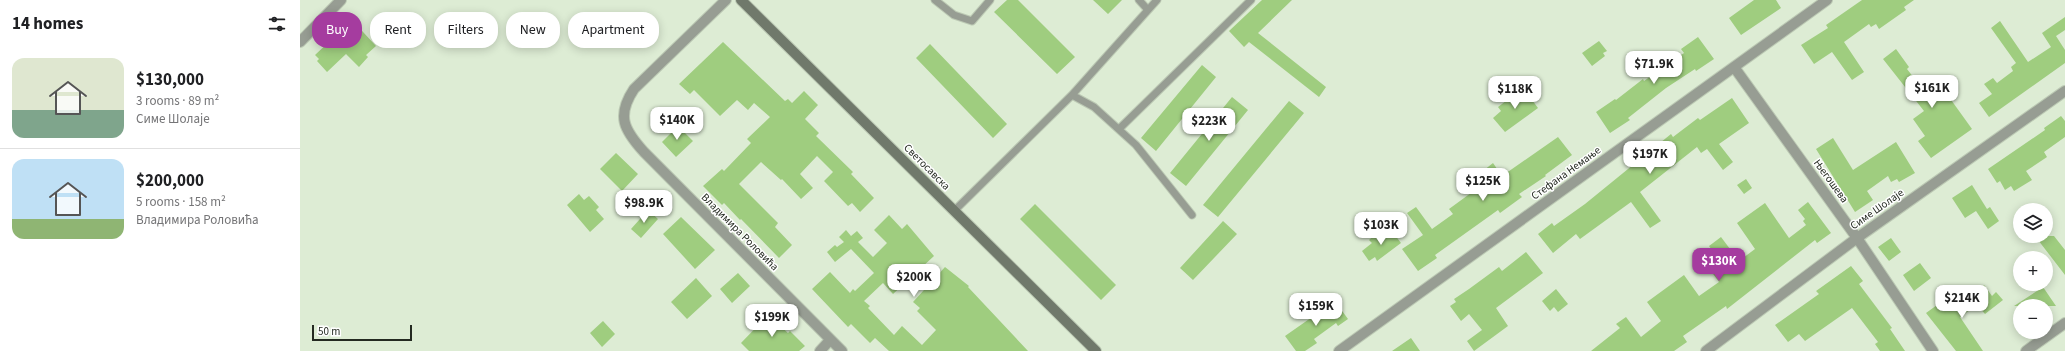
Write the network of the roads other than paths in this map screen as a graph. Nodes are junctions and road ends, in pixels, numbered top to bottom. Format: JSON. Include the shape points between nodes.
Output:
{"nodes":[{"id":1,"x":341,"y":0,"type":"edge"},
{"id":2,"x":726,"y":0,"type":"edge"},
{"id":3,"x":741,"y":0,"type":"edge"},
{"id":4,"x":935,"y":0,"type":"edge"},
{"id":5,"x":990,"y":0,"type":"edge"},
{"id":6,"x":1139,"y":0,"type":"edge"},
{"id":7,"x":1157,"y":0,"type":"edge"},
{"id":8,"x":1251,"y":0,"type":"edge"},
{"id":9,"x":1827,"y":0,"type":"edge"},
{"id":10,"x":1148,"y":10,"type":"junction"},
{"id":11,"x":300,"y":42,"type":"edge"},
{"id":12,"x":1734,"y":67,"type":"junction"},
{"id":13,"x":2065,"y":91,"type":"edge"},
{"id":14,"x":1072,"y":95,"type":"junction"},
{"id":15,"x":1119,"y":129,"type":"junction"},
{"id":16,"x":954,"y":211,"type":"junction"},
{"id":17,"x":1192,"y":215,"type":"dead end"},
{"id":18,"x":1857,"y":238,"type":"junction"},
{"id":19,"x":2065,"y":323,"type":"edge"},
{"id":20,"x":830,"y":340,"type":"junction"},
{"id":21,"x":820,"y":351,"type":"edge"},
{"id":22,"x":842,"y":351,"type":"edge"},
{"id":23,"x":1096,"y":351,"type":"edge"},
{"id":24,"x":1339,"y":351,"type":"edge"},
{"id":25,"x":1706,"y":351,"type":"edge"},
{"id":26,"x":1933,"y":351,"type":"edge"},
{"id":27,"x":2026,"y":351,"type":"edge"}],
"edges":[{"from":1,"to":11,"type":"street"},
{"from":2,"to":20,"type":"street","name":"Владимира Роловића","via":[[634,89],[626,102],[626,130],[644,152]]},
{"from":3,"to":16,"type":"main road","name":"Светосавска"},
{"from":4,"to":5,"type":"lane","via":[[954,16],[972,21]]},
{"from":6,"to":10,"type":"lane"},
{"from":7,"to":10,"type":"lane"},
{"from":8,"to":15,"type":"lane"},
{"from":9,"to":12,"type":"street","name":"Стефана Немање"},
{"from":10,"to":14,"type":"lane"},
{"from":12,"to":18,"type":"street","name":"Његошева"},
{"from":12,"to":24,"type":"street","name":"Стефана Немање"},
{"from":13,"to":18,"type":"street","name":"Симе Шолаје"},
{"from":14,"to":15,"type":"lane","via":[[1094,107]]},
{"from":14,"to":16,"type":"lane"},
{"from":15,"to":17,"type":"lane","via":[[1136,145]]},
{"from":16,"to":23,"type":"main road","name":"Светосавска"},
{"from":18,"to":25,"type":"street","name":"Симе Шолаје"},
{"from":18,"to":26,"type":"street","name":"Његошева"},
{"from":19,"to":27,"type":"street"},
{"from":20,"to":21,"type":"street"},
{"from":20,"to":22,"type":"street","name":"Владимира Роловића"}]}
